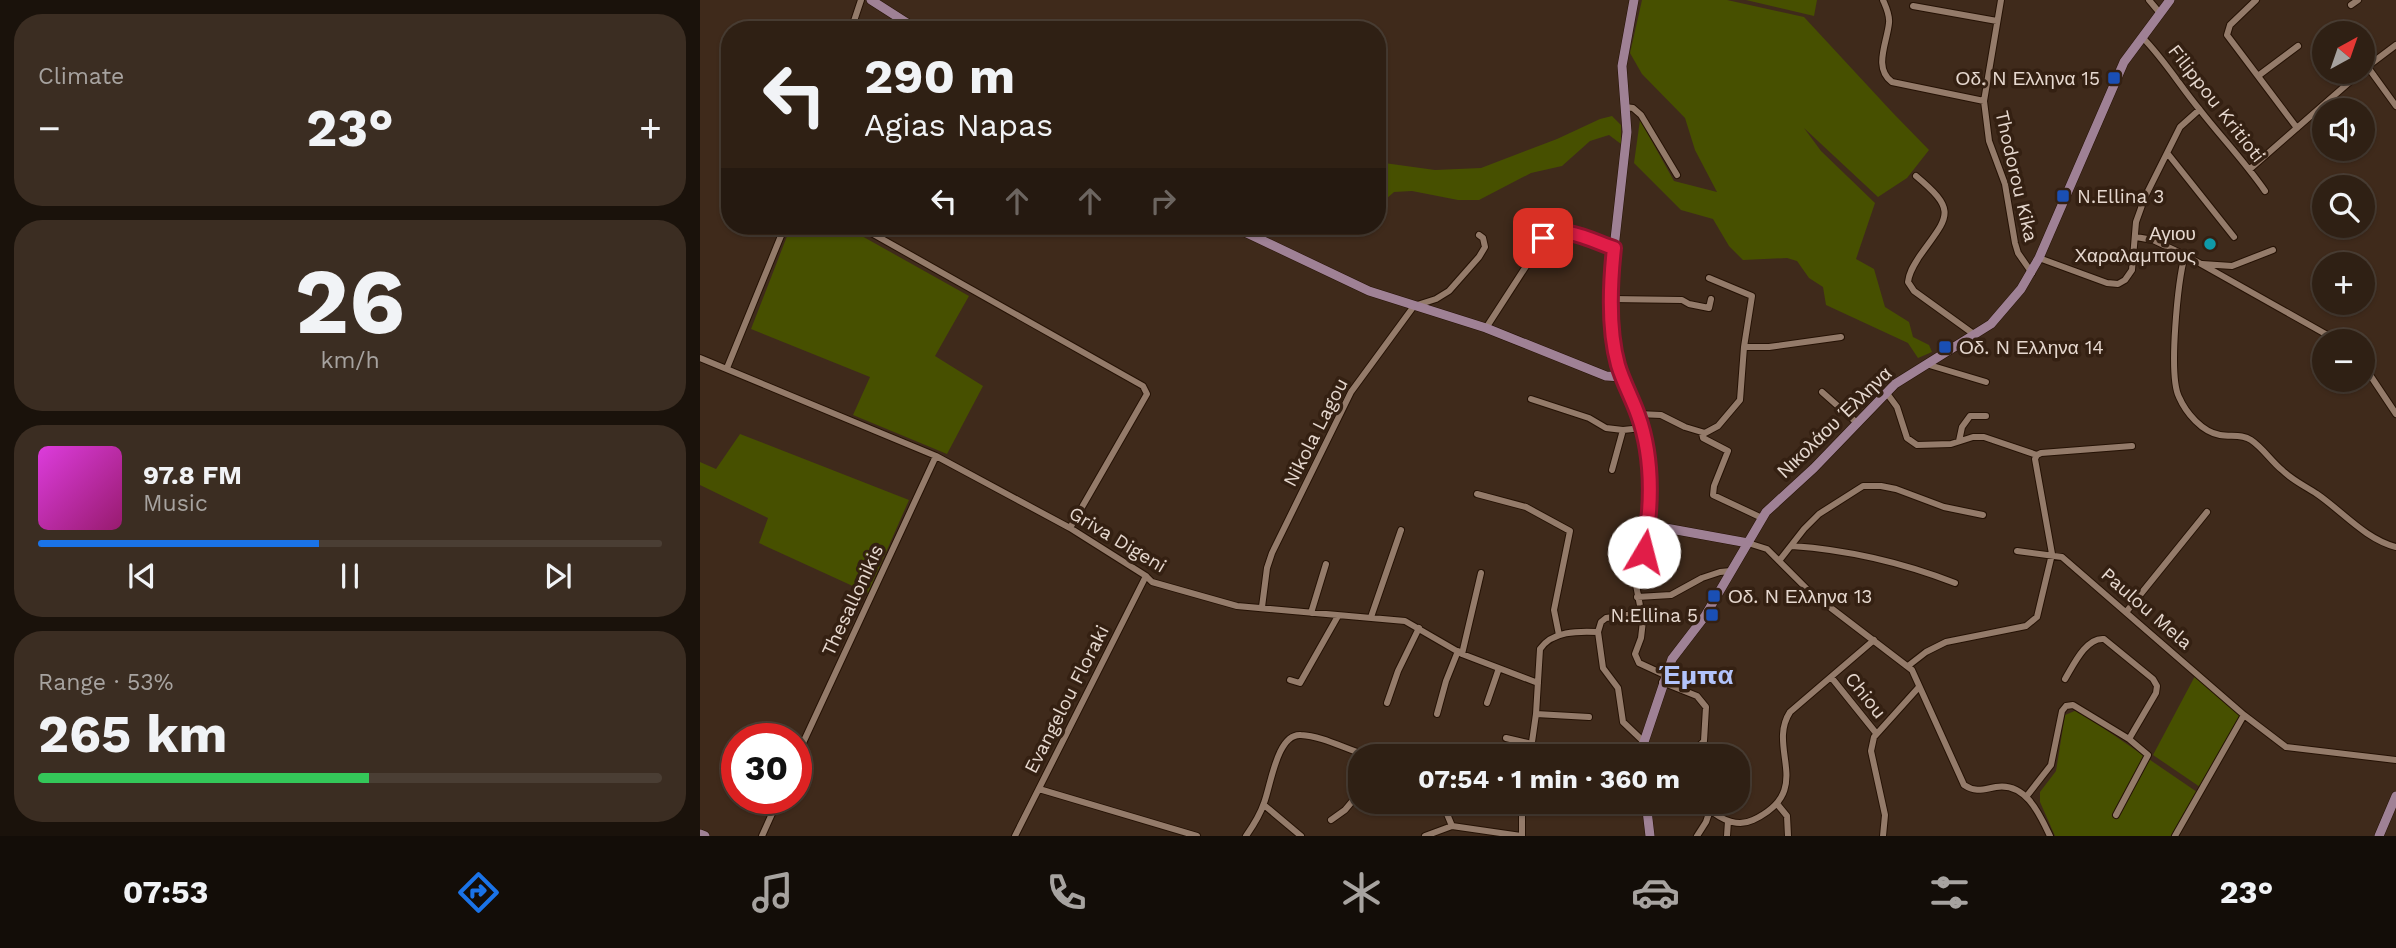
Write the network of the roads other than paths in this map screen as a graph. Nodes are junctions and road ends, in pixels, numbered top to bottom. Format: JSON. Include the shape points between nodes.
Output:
{"nodes":[{"id":1,"x":861,"y":0,"type":"edge"},
{"id":2,"x":871,"y":0,"type":"edge"},
{"id":3,"x":1634,"y":0,"type":"edge"},
{"id":4,"x":1883,"y":0,"type":"edge"},
{"id":5,"x":2001,"y":0,"type":"edge"},
{"id":6,"x":2149,"y":0,"type":"edge"},
{"id":7,"x":2170,"y":0,"type":"edge"},
{"id":8,"x":2256,"y":0,"type":"edge"},
{"id":9,"x":2358,"y":0,"type":"edge"},
{"id":10,"x":2351,"y":5,"type":"dead end"},
{"id":11,"x":1913,"y":6,"type":"dead end"},
{"id":12,"x":2159,"y":12,"type":"junction"},
{"id":13,"x":854,"y":21,"type":"edge"},
{"id":14,"x":904,"y":21,"type":"edge"},
{"id":15,"x":1997,"y":21,"type":"junction"},
{"id":16,"x":2143,"y":37,"type":"junction"},
{"id":17,"x":2396,"y":45,"type":"edge"},
{"id":18,"x":2298,"y":46,"type":"dead end"},
{"id":19,"x":2375,"y":60,"type":"edge"},
{"id":20,"x":2258,"y":76,"type":"junction"},
{"id":21,"x":2375,"y":82,"type":"edge"},
{"id":22,"x":2346,"y":84,"type":"edge"},
{"id":23,"x":1983,"y":101,"type":"junction"},
{"id":24,"x":2396,"y":106,"type":"edge"},
{"id":25,"x":1625,"y":107,"type":"junction"},
{"id":26,"x":2199,"y":110,"type":"junction"},
{"id":27,"x":2297,"y":128,"type":"junction"},
{"id":28,"x":2168,"y":154,"type":"junction"},
{"id":29,"x":2250,"y":169,"type":"junction"},
{"id":30,"x":1677,"y":175,"type":"dead end"},
{"id":31,"x":1916,"y":176,"type":"dead end"},
{"id":32,"x":2264,"y":191,"type":"dead end"},
{"id":33,"x":781,"y":235,"type":"edge"},
{"id":34,"x":875,"y":235,"type":"edge"},
{"id":35,"x":1250,"y":235,"type":"edge"},
{"id":36,"x":1479,"y":235,"type":"dead end"},
{"id":37,"x":2136,"y":237,"type":"junction"},
{"id":38,"x":2234,"y":237,"type":"dead end"},
{"id":39,"x":1614,"y":248,"type":"junction"},
{"id":40,"x":2273,"y":250,"type":"dead end"},
{"id":41,"x":2185,"y":255,"type":"junction"},
{"id":42,"x":2039,"y":258,"type":"junction"},
{"id":43,"x":2200,"y":264,"type":"junction"},
{"id":44,"x":2232,"y":266,"type":"junction"},
{"id":45,"x":2032,"y":273,"type":"junction"},
{"id":46,"x":1709,"y":278,"type":"dead end"},
{"id":47,"x":2227,"y":279,"type":"junction"},
{"id":48,"x":1612,"y":299,"type":"junction"},
{"id":49,"x":1711,"y":299,"type":"dead end"},
{"id":50,"x":1414,"y":306,"type":"junction"},
{"id":51,"x":1486,"y":328,"type":"junction"},
{"id":52,"x":2316,"y":329,"type":"edge"},
{"id":53,"x":1975,"y":335,"type":"junction"},
{"id":54,"x":1841,"y":337,"type":"dead end"},
{"id":55,"x":1744,"y":346,"type":"junction"},
{"id":56,"x":700,"y":358,"type":"edge"},
{"id":57,"x":1926,"y":364,"type":"junction"},
{"id":58,"x":727,"y":368,"type":"junction"},
{"id":59,"x":1622,"y":377,"type":"junction"},
{"id":60,"x":1986,"y":382,"type":"dead end"},
{"id":61,"x":2375,"y":382,"type":"edge"},
{"id":62,"x":1822,"y":392,"type":"dead end"},
{"id":63,"x":1886,"y":392,"type":"junction"},
{"id":64,"x":1531,"y":399,"type":"dead end"},
{"id":65,"x":1638,"y":414,"type":"junction"},
{"id":66,"x":2396,"y":414,"type":"edge"},
{"id":67,"x":1986,"y":416,"type":"dead end"},
{"id":68,"x":1857,"y":423,"type":"junction"},
{"id":69,"x":1642,"y":428,"type":"junction"},
{"id":70,"x":1623,"y":430,"type":"junction"},
{"id":71,"x":1702,"y":433,"type":"junction"},
{"id":72,"x":1959,"y":441,"type":"junction"},
{"id":73,"x":2133,"y":446,"type":"dead end"},
{"id":74,"x":2037,"y":455,"type":"junction"},
{"id":75,"x":936,"y":456,"type":"junction"},
{"id":76,"x":1612,"y":470,"type":"dead end"},
{"id":77,"x":1477,"y":494,"type":"dead end"},
{"id":78,"x":2207,"y":512,"type":"dead end"},
{"id":79,"x":1983,"y":515,"type":"dead end"},
{"id":80,"x":1762,"y":518,"type":"junction"},
{"id":81,"x":1649,"y":524,"type":"junction"},
{"id":82,"x":1070,"y":528,"type":"junction"},
{"id":83,"x":1401,"y":530,"type":"dead end"},
{"id":84,"x":1748,"y":543,"type":"junction"},
{"id":85,"x":1792,"y":546,"type":"junction"},
{"id":86,"x":2396,"y":547,"type":"edge"},
{"id":87,"x":2017,"y":551,"type":"dead end"},
{"id":88,"x":2052,"y":554,"type":"junction"},
{"id":89,"x":1780,"y":561,"type":"junction"},
{"id":90,"x":1326,"y":564,"type":"dead end"},
{"id":91,"x":1731,"y":571,"type":"junction"},
{"id":92,"x":1481,"y":573,"type":"dead end"},
{"id":93,"x":1146,"y":576,"type":"junction"},
{"id":94,"x":1955,"y":583,"type":"dead end"},
{"id":95,"x":1637,"y":597,"type":"junction"},
{"id":96,"x":1262,"y":607,"type":"junction"},
{"id":97,"x":2127,"y":611,"type":"junction"},
{"id":98,"x":1311,"y":613,"type":"junction"},
{"id":99,"x":1641,"y":613,"type":"junction"},
{"id":100,"x":1338,"y":616,"type":"junction"},
{"id":101,"x":1371,"y":617,"type":"junction"},
{"id":102,"x":1419,"y":628,"type":"junction"},
{"id":103,"x":1598,"y":632,"type":"junction"},
{"id":104,"x":1559,"y":635,"type":"junction"},
{"id":105,"x":1874,"y":640,"type":"junction"},
{"id":106,"x":1460,"y":653,"type":"junction"},
{"id":107,"x":1908,"y":666,"type":"junction"},
{"id":108,"x":1499,"y":668,"type":"junction"},
{"id":109,"x":1831,"y":677,"type":"junction"},
{"id":110,"x":1664,"y":679,"type":"junction"},
{"id":111,"x":2065,"y":679,"type":"dead end"},
{"id":112,"x":1290,"y":680,"type":"dead end"},
{"id":113,"x":1538,"y":683,"type":"junction"},
{"id":114,"x":1919,"y":687,"type":"junction"},
{"id":115,"x":1387,"y":703,"type":"dead end"},
{"id":116,"x":1487,"y":703,"type":"dead end"},
{"id":117,"x":1437,"y":714,"type":"dead end"},
{"id":118,"x":1536,"y":714,"type":"junction"},
{"id":119,"x":2244,"y":715,"type":"junction"},
{"id":120,"x":1589,"y":717,"type":"dead end"},
{"id":121,"x":812,"y":723,"type":"edge"},
{"id":122,"x":1876,"y":733,"type":"junction"},
{"id":123,"x":1506,"y":738,"type":"dead end"},
{"id":124,"x":2129,"y":739,"type":"junction"},
{"id":125,"x":1644,"y":743,"type":"joint"},
{"id":126,"x":1532,"y":744,"type":"joint"},
{"id":127,"x":1701,"y":744,"type":"edge"},
{"id":128,"x":1348,"y":749,"type":"edge"},
{"id":129,"x":2396,"y":760,"type":"edge"},
{"id":130,"x":1039,"y":789,"type":"junction"},
{"id":131,"x":2396,"y":796,"type":"edge"},
{"id":132,"x":2026,"y":797,"type":"junction"},
{"id":133,"x":1778,"y":804,"type":"junction"},
{"id":134,"x":1264,"y":805,"type":"junction"},
{"id":135,"x":1348,"y":807,"type":"edge"},
{"id":136,"x":772,"y":814,"type":"edge"},
{"id":137,"x":1447,"y":814,"type":"edge"},
{"id":138,"x":1522,"y":814,"type":"edge"},
{"id":139,"x":1647,"y":814,"type":"edge"},
{"id":140,"x":1709,"y":814,"type":"edge"},
{"id":141,"x":1717,"y":814,"type":"edge"},
{"id":142,"x":2116,"y":815,"type":"dead end"},
{"id":143,"x":1331,"y":820,"type":"dead end"},
{"id":144,"x":1728,"y":821,"type":"junction"},
{"id":145,"x":1452,"y":826,"type":"junction"},
{"id":146,"x":700,"y":834,"type":"edge"},
{"id":147,"x":705,"y":836,"type":"edge"},
{"id":148,"x":762,"y":836,"type":"edge"},
{"id":149,"x":1015,"y":836,"type":"edge"},
{"id":150,"x":1197,"y":836,"type":"edge"},
{"id":151,"x":1246,"y":836,"type":"edge"},
{"id":152,"x":1301,"y":836,"type":"edge"},
{"id":153,"x":1425,"y":836,"type":"edge"},
{"id":154,"x":1522,"y":836,"type":"edge"},
{"id":155,"x":1650,"y":836,"type":"edge"},
{"id":156,"x":1697,"y":836,"type":"edge"},
{"id":157,"x":1727,"y":836,"type":"edge"},
{"id":158,"x":1788,"y":836,"type":"edge"},
{"id":159,"x":1882,"y":836,"type":"edge"},
{"id":160,"x":2050,"y":836,"type":"edge"},
{"id":161,"x":2175,"y":836,"type":"edge"},
{"id":162,"x":2379,"y":836,"type":"edge"}],
"edges":[{"from":1,"to":13,"type":"street"},
{"from":2,"to":14,"type":"street"},
{"from":3,"to":25,"type":"street","via":[[1622,66]]},
{"from":4,"to":23,"type":"street","via":[[1889,19],[1881,68],[1884,76],[1892,82]]},
{"from":5,"to":15,"type":"street","name":"Thodorou Kika"},
{"from":6,"to":12,"type":"street"},
{"from":7,"to":12,"type":"street","name":"Νικολάου Έλληνα"},
{"from":8,"to":20,"type":"street","via":[[2230,25],[2227,36]]},
{"from":9,"to":10,"type":"street"},
{"from":11,"to":15,"type":"street"},
{"from":12,"to":16,"type":"street","name":"Νικολάου Έλληνα"},
{"from":15,"to":23,"type":"street","name":"Thodorou Kika"},
{"from":16,"to":26,"type":"street","name":"Filippou Kritioti"},
{"from":16,"to":42,"type":"street","name":"Νικολάου Έλληνα","via":[[2124,62]]},
{"from":17,"to":19,"type":"street"},
{"from":18,"to":20,"type":"street"},
{"from":20,"to":27,"type":"street"},
{"from":21,"to":24,"type":"street"},
{"from":22,"to":27,"type":"street"},
{"from":23,"to":45,"type":"street","name":"Thodorou Kika","via":[[2015,243]]},
{"from":25,"to":30,"type":"street","via":[[1641,115]]},
{"from":25,"to":39,"type":"street","via":[[1626,144]]},
{"from":26,"to":28,"type":"street","via":[[2180,127]]},
{"from":26,"to":29,"type":"street","name":"Filippou Kritioti"},
{"from":27,"to":29,"type":"street"},
{"from":28,"to":37,"type":"street","via":[[2140,209]]},
{"from":28,"to":38,"type":"street"},
{"from":29,"to":32,"type":"street","name":"Filippou Kritioti"},
{"from":31,"to":53,"type":"street","via":[[1938,195],[1945,221],[1908,282]]},
{"from":33,"to":58,"type":"street"},
{"from":34,"to":82,"type":"street","via":[[1143,386],[1147,394]]},
{"from":35,"to":50,"type":"street","via":[[1369,291]]},
{"from":36,"to":50,"type":"street","via":[[1485,247],[1448,291]]},
{"from":37,"to":41,"type":"street"},
{"from":37,"to":42,"type":"street","via":[[2132,270],[2118,284]]},
{"from":39,"to":48,"type":"street"},
{"from":39,"to":51,"type":"street","via":[[1557,230],[1547,234]]},
{"from":40,"to":44,"type":"street"},
{"from":41,"to":43,"type":"street"},
{"from":41,"to":86,"type":"street","via":[[2179,278],[2174,372],[2185,408],[2209,431],[2252,440],[2291,478]]},
{"from":42,"to":45,"type":"street","name":"Νικολάου Έλληνα"},
{"from":43,"to":44,"type":"street"},
{"from":43,"to":47,"type":"street"},
{"from":44,"to":47,"type":"street"},
{"from":45,"to":53,"type":"street","name":"Νικολάου Έλληνα","via":[[1997,318]]},
{"from":46,"to":55,"type":"street","via":[[1752,296]]},
{"from":47,"to":52,"type":"street"},
{"from":48,"to":49,"type":"street","via":[[1682,300],[1709,308]]},
{"from":48,"to":59,"type":"street"},
{"from":50,"to":51,"type":"street"},
{"from":50,"to":96,"type":"street","name":"Nikola Lagou","via":[[1350,392],[1272,553]]},
{"from":51,"to":59,"type":"street","via":[[1605,376]]},
{"from":53,"to":57,"type":"street","name":"Νικολάου Έλληνα"},
{"from":54,"to":55,"type":"street"},
{"from":55,"to":71,"type":"street","via":[[1740,400],[1718,426]]},
{"from":56,"to":58,"type":"street","name":"Griva Digeni"},
{"from":57,"to":60,"type":"street"},
{"from":57,"to":63,"type":"street","name":"Νικολάου Έλληνα"},
{"from":58,"to":75,"type":"street","name":"Griva Digeni"},
{"from":59,"to":65,"type":"street"},
{"from":61,"to":66,"type":"street"},
{"from":62,"to":68,"type":"street"},
{"from":63,"to":68,"type":"street","name":"Νικολάου Έλληνα"},
{"from":63,"to":72,"type":"street","via":[[1911,442]]},
{"from":64,"to":70,"type":"street","via":[[1606,428]]},
{"from":65,"to":69,"type":"street"},
{"from":65,"to":71,"type":"street","via":[[1661,415]]},
{"from":67,"to":72,"type":"street","via":[[1970,416]]},
{"from":68,"to":80,"type":"street","name":"Νικολάου Έλληνα"},
{"from":69,"to":70,"type":"street"},
{"from":69,"to":81,"type":"street","via":[[1650,475]]},
{"from":70,"to":76,"type":"street"},
{"from":71,"to":80,"type":"street","via":[[1703,438],[1728,451],[1713,495]]},
{"from":72,"to":74,"type":"street","via":[[1984,437]]},
{"from":73,"to":74,"type":"street"},
{"from":74,"to":88,"type":"street"},
{"from":75,"to":82,"type":"street","name":"Griva Digeni"},
{"from":75,"to":121,"type":"street","name":"Thesallonikis"},
{"from":77,"to":104,"type":"street","via":[[1527,507],[1570,531],[1554,610]]},
{"from":78,"to":97,"type":"street"},
{"from":79,"to":85,"type":"street","via":[[1896,489],[1863,486],[1819,514]]},
{"from":80,"to":84,"type":"street","name":"Νικολάου Έλληνα"},
{"from":81,"to":84,"type":"street"},
{"from":81,"to":95,"type":"street"},
{"from":82,"to":93,"type":"street","name":"Griva Digeni"},
{"from":83,"to":101,"type":"street"},
{"from":84,"to":89,"type":"street","via":[[1767,549]]},
{"from":84,"to":91,"type":"street","name":"Νικολάου Έλληνα"},
{"from":85,"to":89,"type":"street"},
{"from":85,"to":94,"type":"street","via":[[1871,556]]},
{"from":87,"to":88,"type":"street","name":"Paulou Mela"},
{"from":88,"to":97,"type":"street","name":"Paulou Mela","via":[[2067,561]]},
{"from":88,"to":107,"type":"street","via":[[2040,611],[2030,625],[1946,642]]},
{"from":89,"to":105,"type":"street","via":[[1822,602]]},
{"from":90,"to":98,"type":"street"},
{"from":91,"to":95,"type":"street","via":[[1702,578],[1671,595]]},
{"from":91,"to":110,"type":"street","name":"Νικολάου Έλληνα","via":[[1674,656]]},
{"from":92,"to":106,"type":"street"},
{"from":93,"to":96,"type":"street","name":"Griva Digeni","via":[[1152,582],[1225,604]]},
{"from":93,"to":130,"type":"street","name":"Evangelou Floraki"},
{"from":95,"to":99,"type":"street"},
{"from":96,"to":98,"type":"street","name":"Griva Digeni"},
{"from":97,"to":119,"type":"street","name":"Paulou Mela"},
{"from":98,"to":100,"type":"street","name":"Griva Digeni"},
{"from":99,"to":103,"type":"street","via":[[1606,618]]},
{"from":99,"to":110,"type":"street","via":[[1643,630],[1636,659]]},
{"from":100,"to":101,"type":"street","name":"Griva Digeni"},
{"from":100,"to":112,"type":"street","via":[[1300,683]]},
{"from":101,"to":102,"type":"street","name":"Griva Digeni","via":[[1405,621]]},
{"from":102,"to":106,"type":"street","name":"Griva Digeni"},
{"from":102,"to":115,"type":"street"},
{"from":103,"to":104,"type":"street"},
{"from":103,"to":125,"type":"street","via":[[1603,668],[1618,688],[1623,722]]},
{"from":104,"to":113,"type":"street","via":[[1548,639],[1541,649]]},
{"from":105,"to":107,"type":"street"},
{"from":105,"to":109,"type":"street"},
{"from":106,"to":108,"type":"street","name":"Griva Digeni"},
{"from":106,"to":117,"type":"street"},
{"from":107,"to":114,"type":"street"},
{"from":108,"to":113,"type":"street","name":"Griva Digeni"},
{"from":108,"to":116,"type":"street"},
{"from":109,"to":122,"type":"street","name":"Chiou"},
{"from":109,"to":133,"type":"street","via":[[1782,724],[1788,777]]},
{"from":110,"to":125,"type":"street","name":"Νικολάου Έλληνα"},
{"from":110,"to":127,"type":"street","via":[[1697,696],[1706,706]]},
{"from":111,"to":124,"type":"street","via":[[2098,638],[2153,679],[2156,693]]},
{"from":113,"to":118,"type":"street"},
{"from":114,"to":122,"type":"street"},
{"from":114,"to":132,"type":"street","via":[[1964,785],[1980,791],[2003,787]]},
{"from":118,"to":120,"type":"street"},
{"from":118,"to":126,"type":"street"},
{"from":119,"to":129,"type":"street","name":"Paulou Mela","via":[[2286,747]]},
{"from":119,"to":161,"type":"street"},
{"from":122,"to":159,"type":"street","via":[[1871,751],[1885,815]]},
{"from":123,"to":126,"type":"street"},
{"from":124,"to":132,"type":"street","via":[[2078,706],[2066,706],[2051,765]]},
{"from":124,"to":142,"type":"street","via":[[2148,755]]},
{"from":128,"to":134,"type":"street","via":[[1293,735],[1282,747]]},
{"from":130,"to":149,"type":"street","name":"Evangelou Floraki"},
{"from":130,"to":150,"type":"street"},
{"from":131,"to":162,"type":"street"},
{"from":132,"to":160,"type":"street"},
{"from":133,"to":144,"type":"street","via":[[1750,822]]},
{"from":133,"to":158,"type":"street","via":[[1787,816]]},
{"from":134,"to":151,"type":"street"},
{"from":134,"to":152,"type":"street"},
{"from":135,"to":143,"type":"street"},
{"from":136,"to":148,"type":"street"},
{"from":137,"to":145,"type":"street"},
{"from":138,"to":154,"type":"street"},
{"from":139,"to":155,"type":"street"},
{"from":140,"to":156,"type":"street"},
{"from":141,"to":144,"type":"street"},
{"from":144,"to":157,"type":"street"},
{"from":145,"to":153,"type":"street"},
{"from":145,"to":154,"type":"street"},
{"from":146,"to":147,"type":"street"}]}
